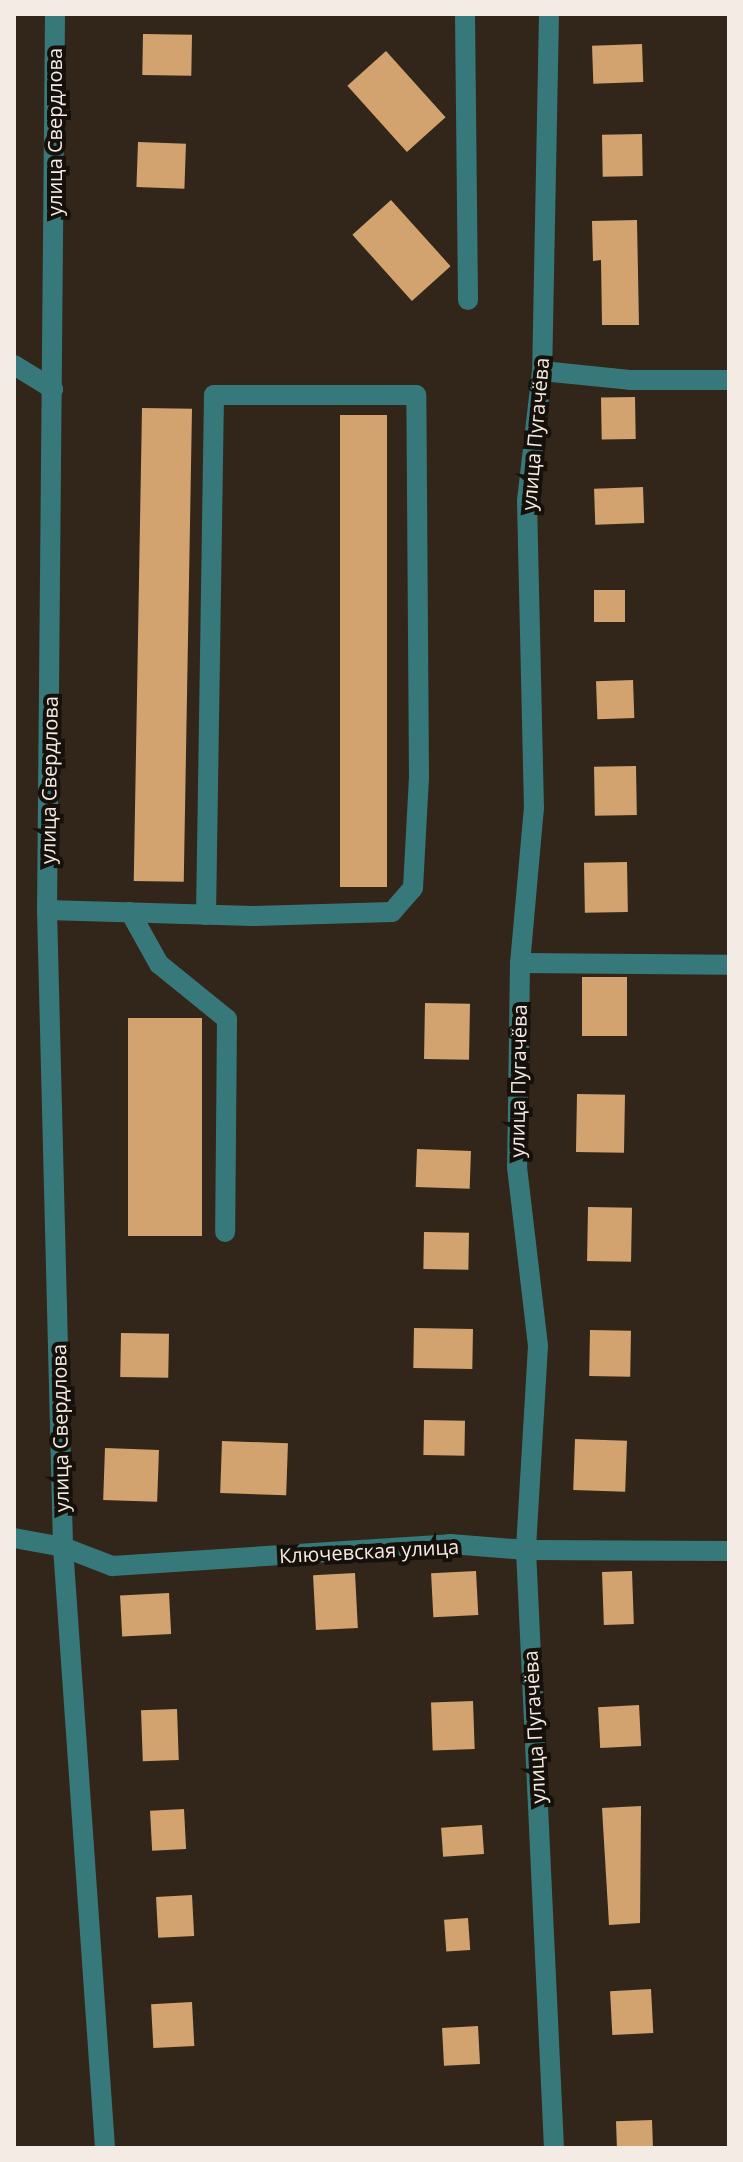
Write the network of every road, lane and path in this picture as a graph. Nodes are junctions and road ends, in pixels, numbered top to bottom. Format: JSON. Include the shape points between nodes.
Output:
{"nodes":[{"id":1,"x":55,"y":14,"type":"edge"},
{"id":2,"x":465,"y":14,"type":"edge"},
{"id":3,"x":549,"y":14,"type":"edge"},
{"id":4,"x":468,"y":300,"type":"dead end"},
{"id":5,"x":14,"y":365,"type":"edge"},
{"id":6,"x":542,"y":371,"type":"junction"},
{"id":7,"x":729,"y":380,"type":"edge"},
{"id":8,"x":53,"y":389,"type":"junction"},
{"id":9,"x":47,"y":910,"type":"junction"},
{"id":10,"x":130,"y":912,"type":"junction"},
{"id":11,"x":206,"y":915,"type":"junction"},
{"id":12,"x":520,"y":963,"type":"junction"},
{"id":13,"x":729,"y":965,"type":"edge"},
{"id":14,"x":225,"y":1232,"type":"dead end"},
{"id":15,"x":14,"y":1538,"type":"edge"},
{"id":16,"x":63,"y":1547,"type":"junction"},
{"id":17,"x":526,"y":1550,"type":"junction"},
{"id":18,"x":729,"y":1551,"type":"edge"},
{"id":19,"x":105,"y":2148,"type":"edge"},
{"id":20,"x":554,"y":2148,"type":"edge"}],
"edges":[{"from":1,"to":8,"type":"street","name":"улица Свердлова"},
{"from":2,"to":4,"type":"street"},
{"from":3,"to":6,"type":"street","name":"улица Пугачёва"},
{"from":5,"to":8,"type":"street"},
{"from":6,"to":7,"type":"street","via":[[630,380]]},
{"from":6,"to":12,"type":"street","name":"улица Пугачёва","via":[[527,501],[534,807]]},
{"from":8,"to":9,"type":"street","name":"улица Свердлова"},
{"from":9,"to":10,"type":"street"},
{"from":9,"to":16,"type":"street","name":"улица Свердлова"},
{"from":10,"to":11,"type":"street"},
{"from":10,"to":14,"type":"street","via":[[159,964],[227,1019]]},
{"from":11,"to":11,"type":"street","via":[[392,912],[413,888],[419,778],[416,395],[214,395]]},
{"from":12,"to":13,"type":"street"},
{"from":12,"to":17,"type":"street","name":"улица Пугачёва","via":[[517,1167],[538,1346]]},
{"from":15,"to":16,"type":"street","name":"Ключевская улица"},
{"from":16,"to":17,"type":"street","name":"Ключевская улица","via":[[112,1566],[450,1544]]},
{"from":16,"to":19,"type":"street","name":"улица Свердлова"},
{"from":17,"to":18,"type":"street","name":"Ключевская улица"},
{"from":17,"to":20,"type":"street","name":"улица Пугачёва"}]}
